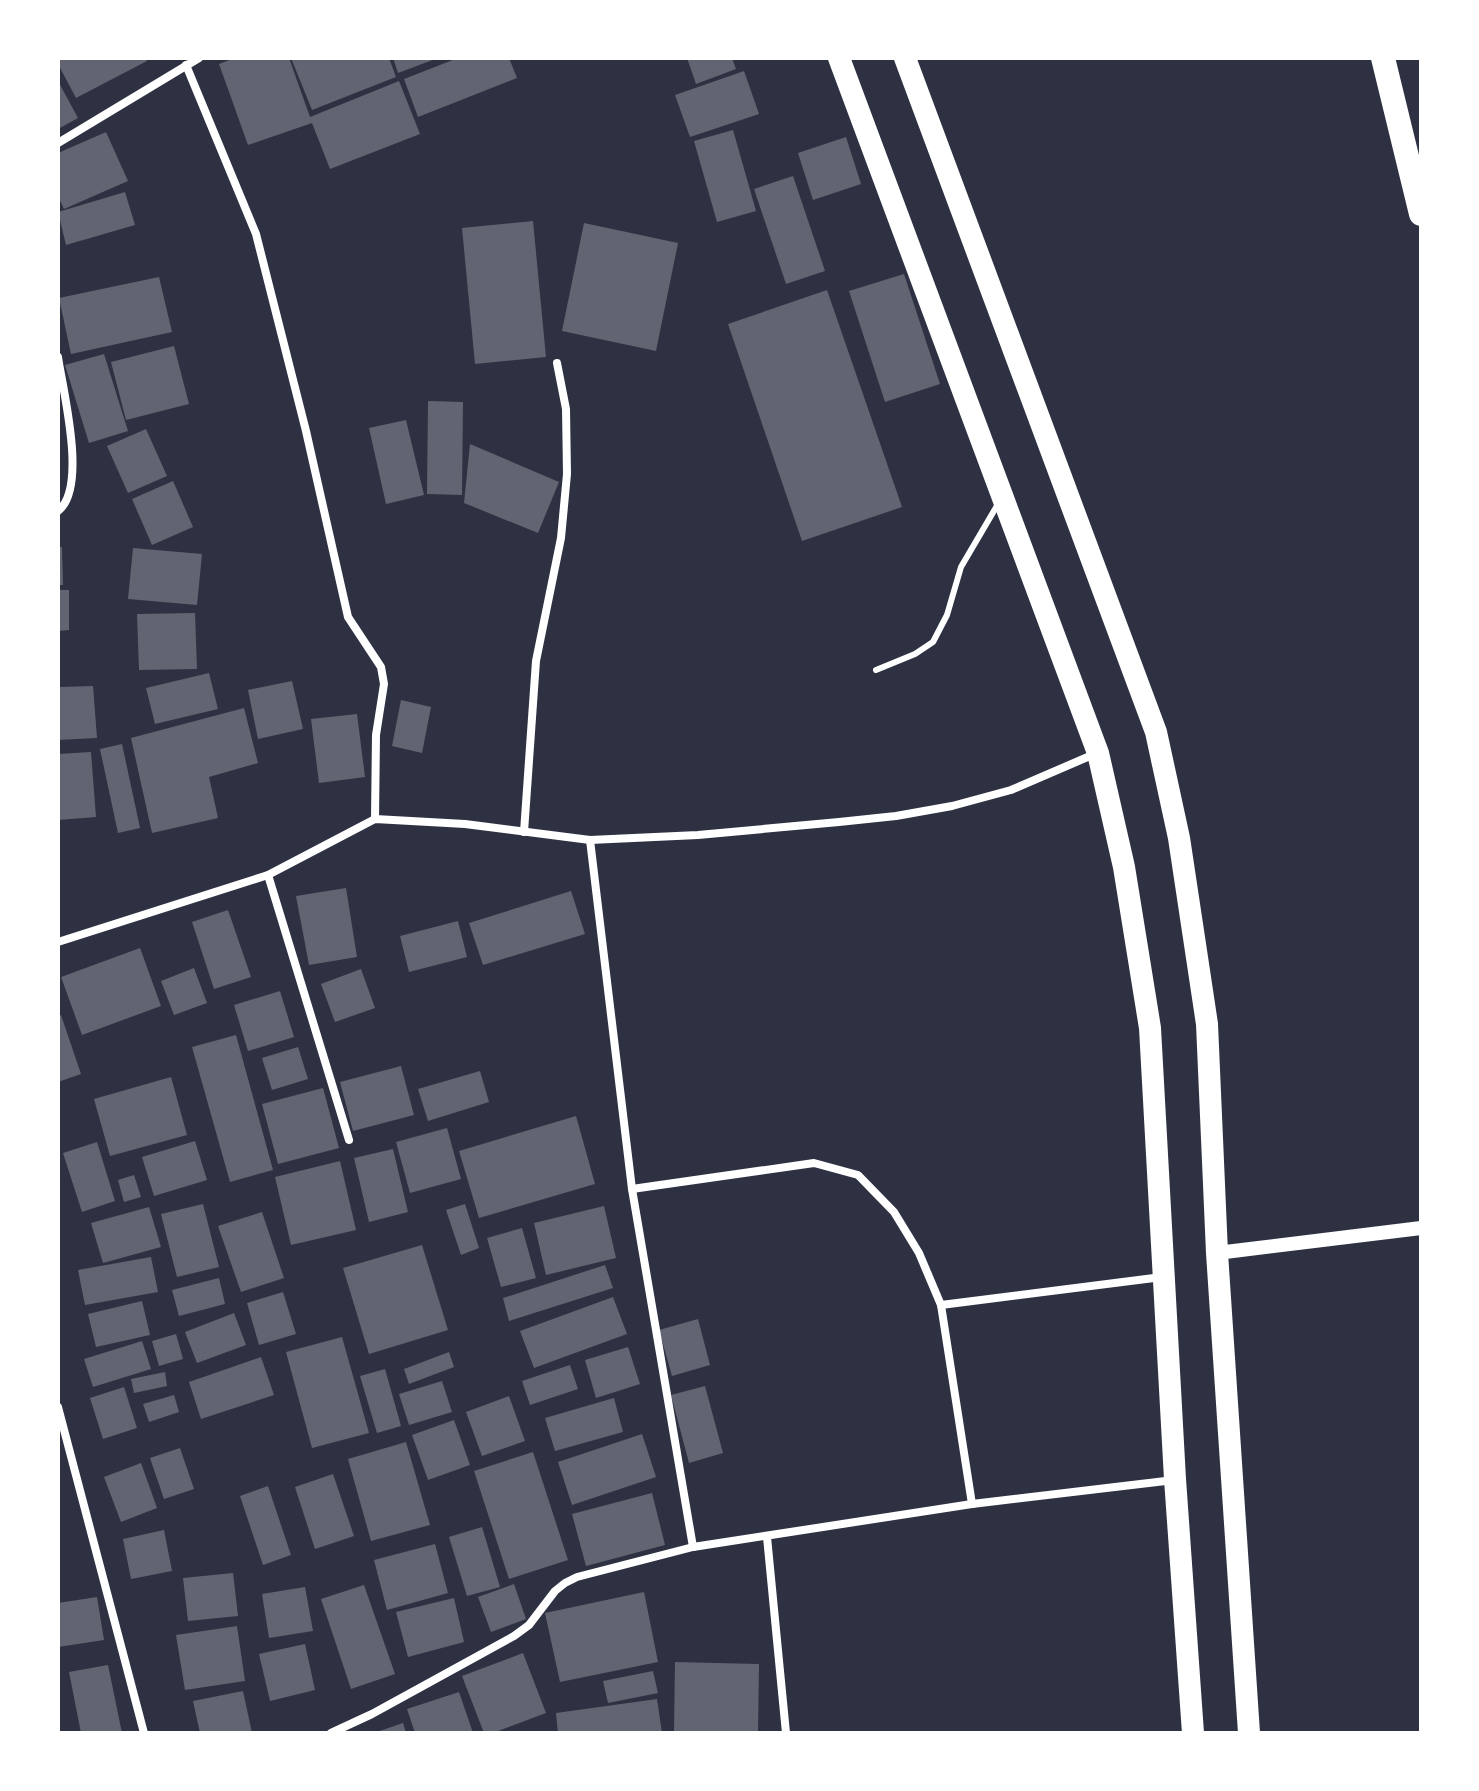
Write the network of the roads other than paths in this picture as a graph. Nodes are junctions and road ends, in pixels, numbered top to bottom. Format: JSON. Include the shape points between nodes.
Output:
{"nodes":[{"id":1,"x":199,"y":58,"type":"edge"},
{"id":2,"x":839,"y":58,"type":"edge"},
{"id":3,"x":905,"y":58,"type":"edge"},
{"id":4,"x":1383,"y":58,"type":"edge"},
{"id":5,"x":186,"y":65,"type":"junction"},
{"id":6,"x":58,"y":143,"type":"edge"},
{"id":7,"x":1421,"y":214,"type":"edge"},
{"id":8,"x":58,"y":357,"type":"edge"},
{"id":9,"x":557,"y":363,"type":"dead end"},
{"id":10,"x":1002,"y":496,"type":"junction"},
{"id":11,"x":58,"y":511,"type":"edge"},
{"id":12,"x":876,"y":670,"type":"dead end"},
{"id":13,"x":1098,"y":753,"type":"junction"},
{"id":14,"x":375,"y":819,"type":"junction"},
{"id":15,"x":524,"y":832,"type":"junction"},
{"id":16,"x":590,"y":840,"type":"junction"},
{"id":17,"x":268,"y":875,"type":"junction"},
{"id":18,"x":58,"y":942,"type":"edge"},
{"id":19,"x":349,"y":1140,"type":"dead end"},
{"id":20,"x":632,"y":1189,"type":"junction"},
{"id":21,"x":1421,"y":1228,"type":"edge"},
{"id":22,"x":1217,"y":1253,"type":"junction"},
{"id":23,"x":1163,"y":1277,"type":"junction"},
{"id":24,"x":941,"y":1305,"type":"junction"},
{"id":25,"x":58,"y":1407,"type":"edge"},
{"id":26,"x":1175,"y":1479,"type":"junction"},
{"id":27,"x":972,"y":1504,"type":"junction"},
{"id":28,"x":767,"y":1537,"type":"junction"},
{"id":29,"x":693,"y":1547,"type":"junction"},
{"id":30,"x":144,"y":1733,"type":"edge"},
{"id":31,"x":331,"y":1733,"type":"edge"},
{"id":32,"x":786,"y":1733,"type":"edge"},
{"id":33,"x":1193,"y":1733,"type":"edge"},
{"id":34,"x":1249,"y":1733,"type":"edge"}],
"edges":[{"from":1,"to":5,"type":"street"},
{"from":2,"to":10,"type":"highway"},
{"from":3,"to":22,"type":"highway","via":[[1156,732],[1179,838],[1207,1024]]},
{"from":4,"to":7,"type":"highway"},
{"from":5,"to":6,"type":"street"},
{"from":5,"to":14,"type":"street","via":[[256,234],[348,617],[381,667]]},
{"from":8,"to":11,"type":"street","via":[[72,486]]},
{"from":9,"to":15,"type":"street","via":[[566,409],[567,474],[561,538],[536,661]]},
{"from":10,"to":12,"type":"lane","via":[[961,567],[933,642]]},
{"from":10,"to":13,"type":"highway"},
{"from":13,"to":16,"type":"street","via":[[1011,790],[896,816]]},
{"from":13,"to":23,"type":"highway","via":[[1124,867],[1150,1028]]},
{"from":14,"to":15,"type":"street"},
{"from":14,"to":17,"type":"street"},
{"from":15,"to":16,"type":"street"},
{"from":16,"to":20,"type":"street"},
{"from":17,"to":18,"type":"street"},
{"from":17,"to":19,"type":"street"},
{"from":20,"to":24,"type":"street","via":[[814,1163],[858,1175],[894,1212]]},
{"from":20,"to":29,"type":"street"},
{"from":21,"to":22,"type":"street"},
{"from":22,"to":34,"type":"highway"},
{"from":23,"to":24,"type":"street"},
{"from":23,"to":26,"type":"highway"},
{"from":24,"to":27,"type":"street"},
{"from":25,"to":30,"type":"street"},
{"from":26,"to":27,"type":"street"},
{"from":26,"to":33,"type":"highway"},
{"from":27,"to":28,"type":"street"},
{"from":28,"to":29,"type":"street"},
{"from":28,"to":32,"type":"street"},
{"from":29,"to":31,"type":"street","via":[[565,1583],[514,1636]]}]}
